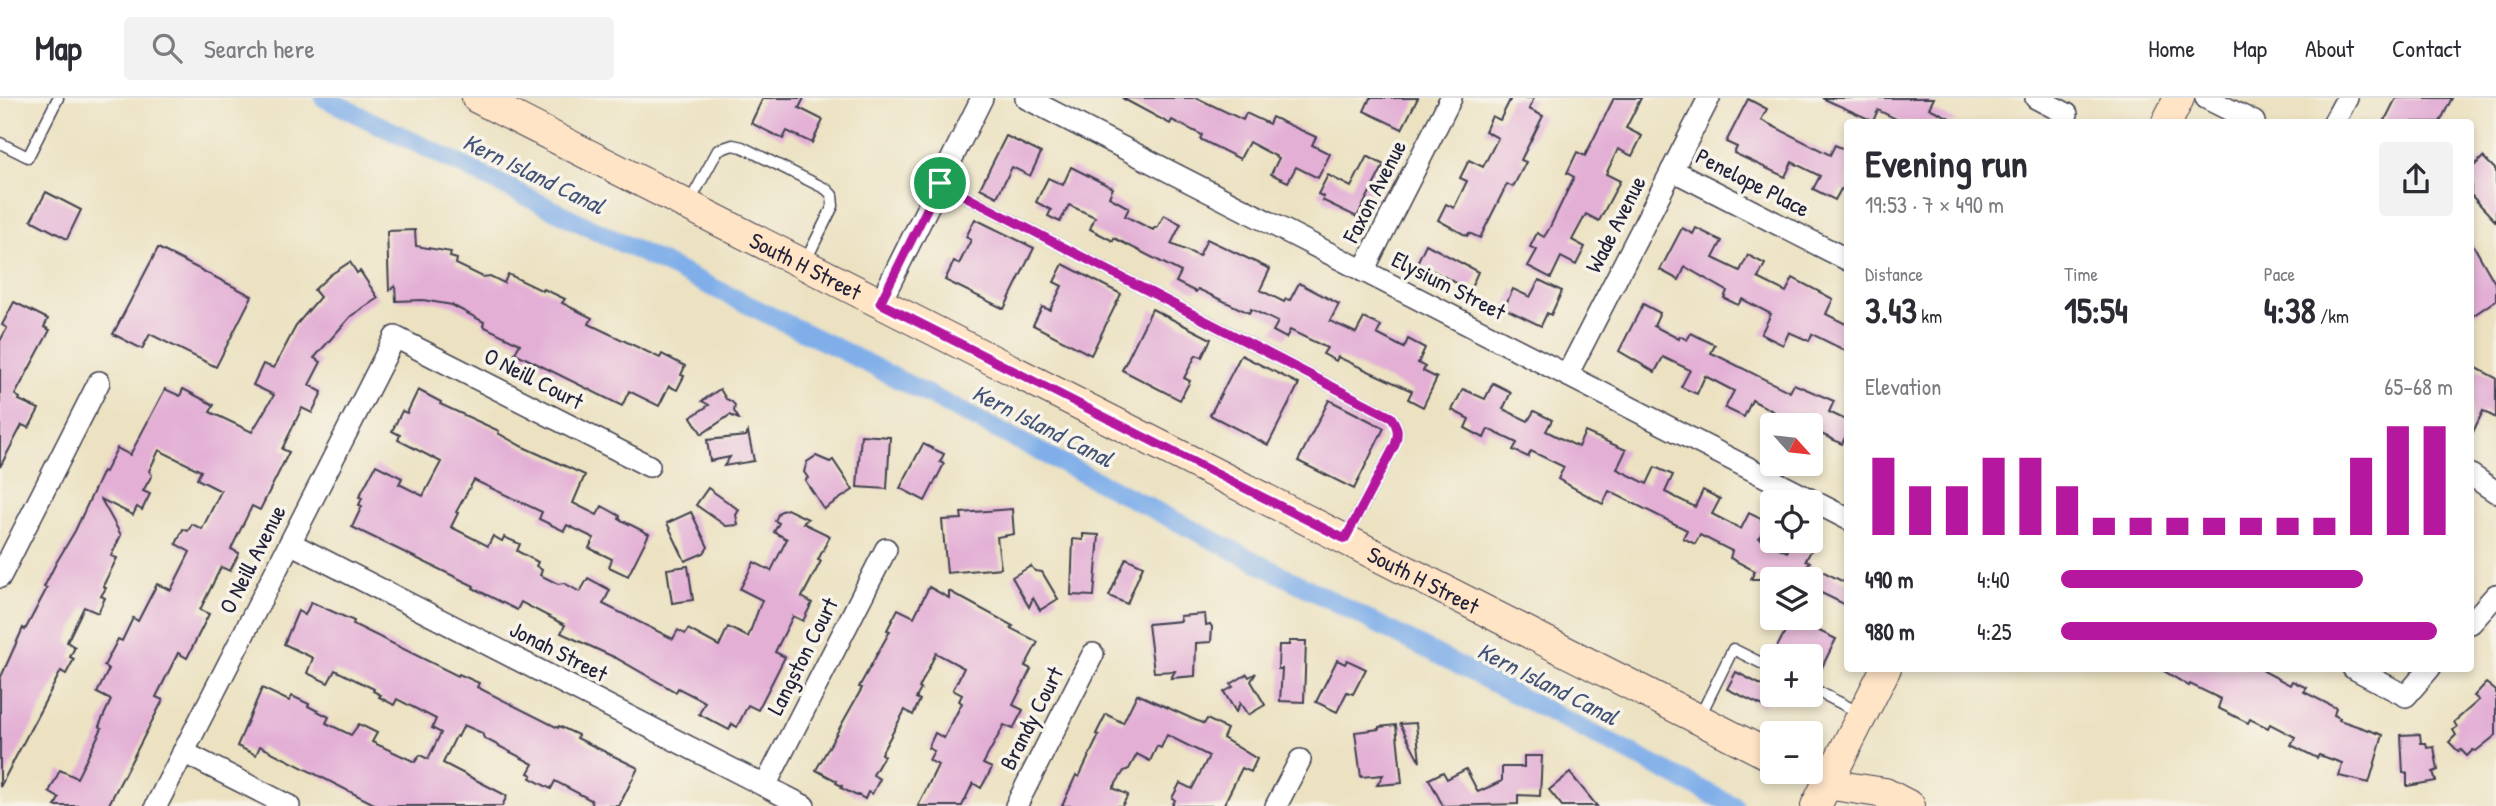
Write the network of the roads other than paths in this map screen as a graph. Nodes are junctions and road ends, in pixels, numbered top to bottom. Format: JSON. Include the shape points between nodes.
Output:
{"nodes":[{"id":1,"x":58,"y":98,"type":"edge"},
{"id":2,"x":477,"y":98,"type":"edge"},
{"id":3,"x":982,"y":98,"type":"edge"},
{"id":4,"x":1026,"y":98,"type":"edge"},
{"id":5,"x":1451,"y":98,"type":"edge"},
{"id":6,"x":1709,"y":98,"type":"edge"},
{"id":7,"x":2036,"y":98,"type":"edge"},
{"id":8,"x":2179,"y":98,"type":"edge"},
{"id":9,"x":2206,"y":98,"type":"edge"},
{"id":10,"x":2347,"y":98,"type":"edge"},
{"id":11,"x":2067,"y":114,"type":"dead end"},
{"id":12,"x":2168,"y":119,"type":"edge"},
{"id":13,"x":2248,"y":119,"type":"edge"},
{"id":14,"x":2336,"y":119,"type":"edge"},
{"id":15,"x":0,"y":143,"type":"edge"},
{"id":16,"x":1672,"y":170,"type":"junction"},
{"id":17,"x":940,"y":183,"type":"junction"},
{"id":18,"x":688,"y":206,"type":"junction"},
{"id":19,"x":1844,"y":258,"type":"edge"},
{"id":20,"x":804,"y":264,"type":"junction"},
{"id":21,"x":1363,"y":271,"type":"junction"},
{"id":22,"x":880,"y":303,"type":"junction"},
{"id":23,"x":395,"y":337,"type":"joint"},
{"id":24,"x":1567,"y":375,"type":"junction"},
{"id":25,"x":99,"y":382,"type":"dead end"},
{"id":26,"x":649,"y":466,"type":"dead end"},
{"id":27,"x":2474,"y":477,"type":"edge"},
{"id":28,"x":2496,"y":492,"type":"edge"},
{"id":29,"x":1844,"y":517,"type":"edge"},
{"id":30,"x":1345,"y":539,"type":"junction"},
{"id":31,"x":290,"y":544,"type":"junction"},
{"id":32,"x":886,"y":549,"type":"dead end"},
{"id":33,"x":0,"y":577,"type":"edge"},
{"id":34,"x":2496,"y":595,"type":"edge"},
{"id":35,"x":2474,"y":620,"type":"edge"},
{"id":36,"x":1093,"y":654,"type":"dead end"},
{"id":37,"x":1760,"y":662,"type":"edge"},
{"id":38,"x":1884,"y":672,"type":"edge"},
{"id":39,"x":2361,"y":672,"type":"edge"},
{"id":40,"x":2427,"y":672,"type":"edge"},
{"id":41,"x":1823,"y":694,"type":"edge"},
{"id":42,"x":1863,"y":714,"type":"junction"},
{"id":43,"x":1699,"y":719,"type":"junction"},
{"id":44,"x":1760,"y":750,"type":"edge"},
{"id":45,"x":183,"y":752,"type":"junction"},
{"id":46,"x":1300,"y":760,"type":"dead end"},
{"id":47,"x":1815,"y":787,"type":"edge"},
{"id":48,"x":769,"y":794,"type":"edge"},
{"id":49,"x":156,"y":806,"type":"edge"},
{"id":50,"x":289,"y":806,"type":"edge"},
{"id":51,"x":804,"y":806,"type":"edge"},
{"id":52,"x":1016,"y":806,"type":"edge"},
{"id":53,"x":1276,"y":806,"type":"edge"},
{"id":54,"x":1849,"y":806,"type":"edge"},
{"id":55,"x":1910,"y":806,"type":"edge"}],
"edges":[{"from":1,"to":15,"type":"lane","via":[[28,157]]},
{"from":2,"to":18,"type":"street","name":"South H Street"},
{"from":3,"to":17,"type":"street"},
{"from":4,"to":21,"type":"street","name":"Elysium Street"},
{"from":5,"to":21,"type":"street","name":"Faxon Avenue"},
{"from":6,"to":16,"type":"street","name":"Wade Avenue"},
{"from":7,"to":11,"type":"street"},
{"from":8,"to":12,"type":"street"},
{"from":9,"to":13,"type":"street"},
{"from":10,"to":14,"type":"street"},
{"from":16,"to":19,"type":"street","name":"Penelope Place"},
{"from":16,"to":24,"type":"street","name":"Wade Avenue"},
{"from":17,"to":22,"type":"street"},
{"from":17,"to":30,"type":"lane","via":[[1391,417],[1398,434],[1395,445]]},
{"from":18,"to":20,"type":"street","name":"South H Street"},
{"from":18,"to":20,"type":"lane","via":[[712,158],[723,147],[742,147],[802,177],[834,200]]},
{"from":20,"to":22,"type":"street","name":"South H Street"},
{"from":21,"to":24,"type":"street","name":"Elysium Street"},
{"from":22,"to":30,"type":"street","name":"South H Street"},
{"from":23,"to":26,"type":"street","name":"O Neill Court"},
{"from":23,"to":31,"type":"street","name":"O Neill Avenue"},
{"from":24,"to":29,"type":"street","name":"Elysium Street"},
{"from":25,"to":33,"type":"street"},
{"from":27,"to":28,"type":"street"},
{"from":30,"to":43,"type":"street","name":"South H Street"},
{"from":31,"to":45,"type":"street","name":"O Neill Avenue"},
{"from":31,"to":48,"type":"street","name":"Jonah Street"},
{"from":32,"to":48,"type":"street","name":"Langston Court"},
{"from":34,"to":35,"type":"street"},
{"from":36,"to":52,"type":"street","name":"Brandy Court"},
{"from":37,"to":43,"type":"lane","via":[[1733,649]]},
{"from":38,"to":42,"type":"street"},
{"from":39,"to":40,"type":"street","via":[[2406,696]]},
{"from":41,"to":42,"type":"lane"},
{"from":42,"to":47,"type":"street"},
{"from":43,"to":44,"type":"street","name":"South H Street"},
{"from":45,"to":49,"type":"street","name":"O Neill Avenue"},
{"from":45,"to":50,"type":"street"},
{"from":46,"to":53,"type":"street"},
{"from":47,"to":54,"type":"street"},
{"from":47,"to":55,"type":"street","via":[[1885,793]]},
{"from":48,"to":51,"type":"street","name":"Jonah Street"}]}
